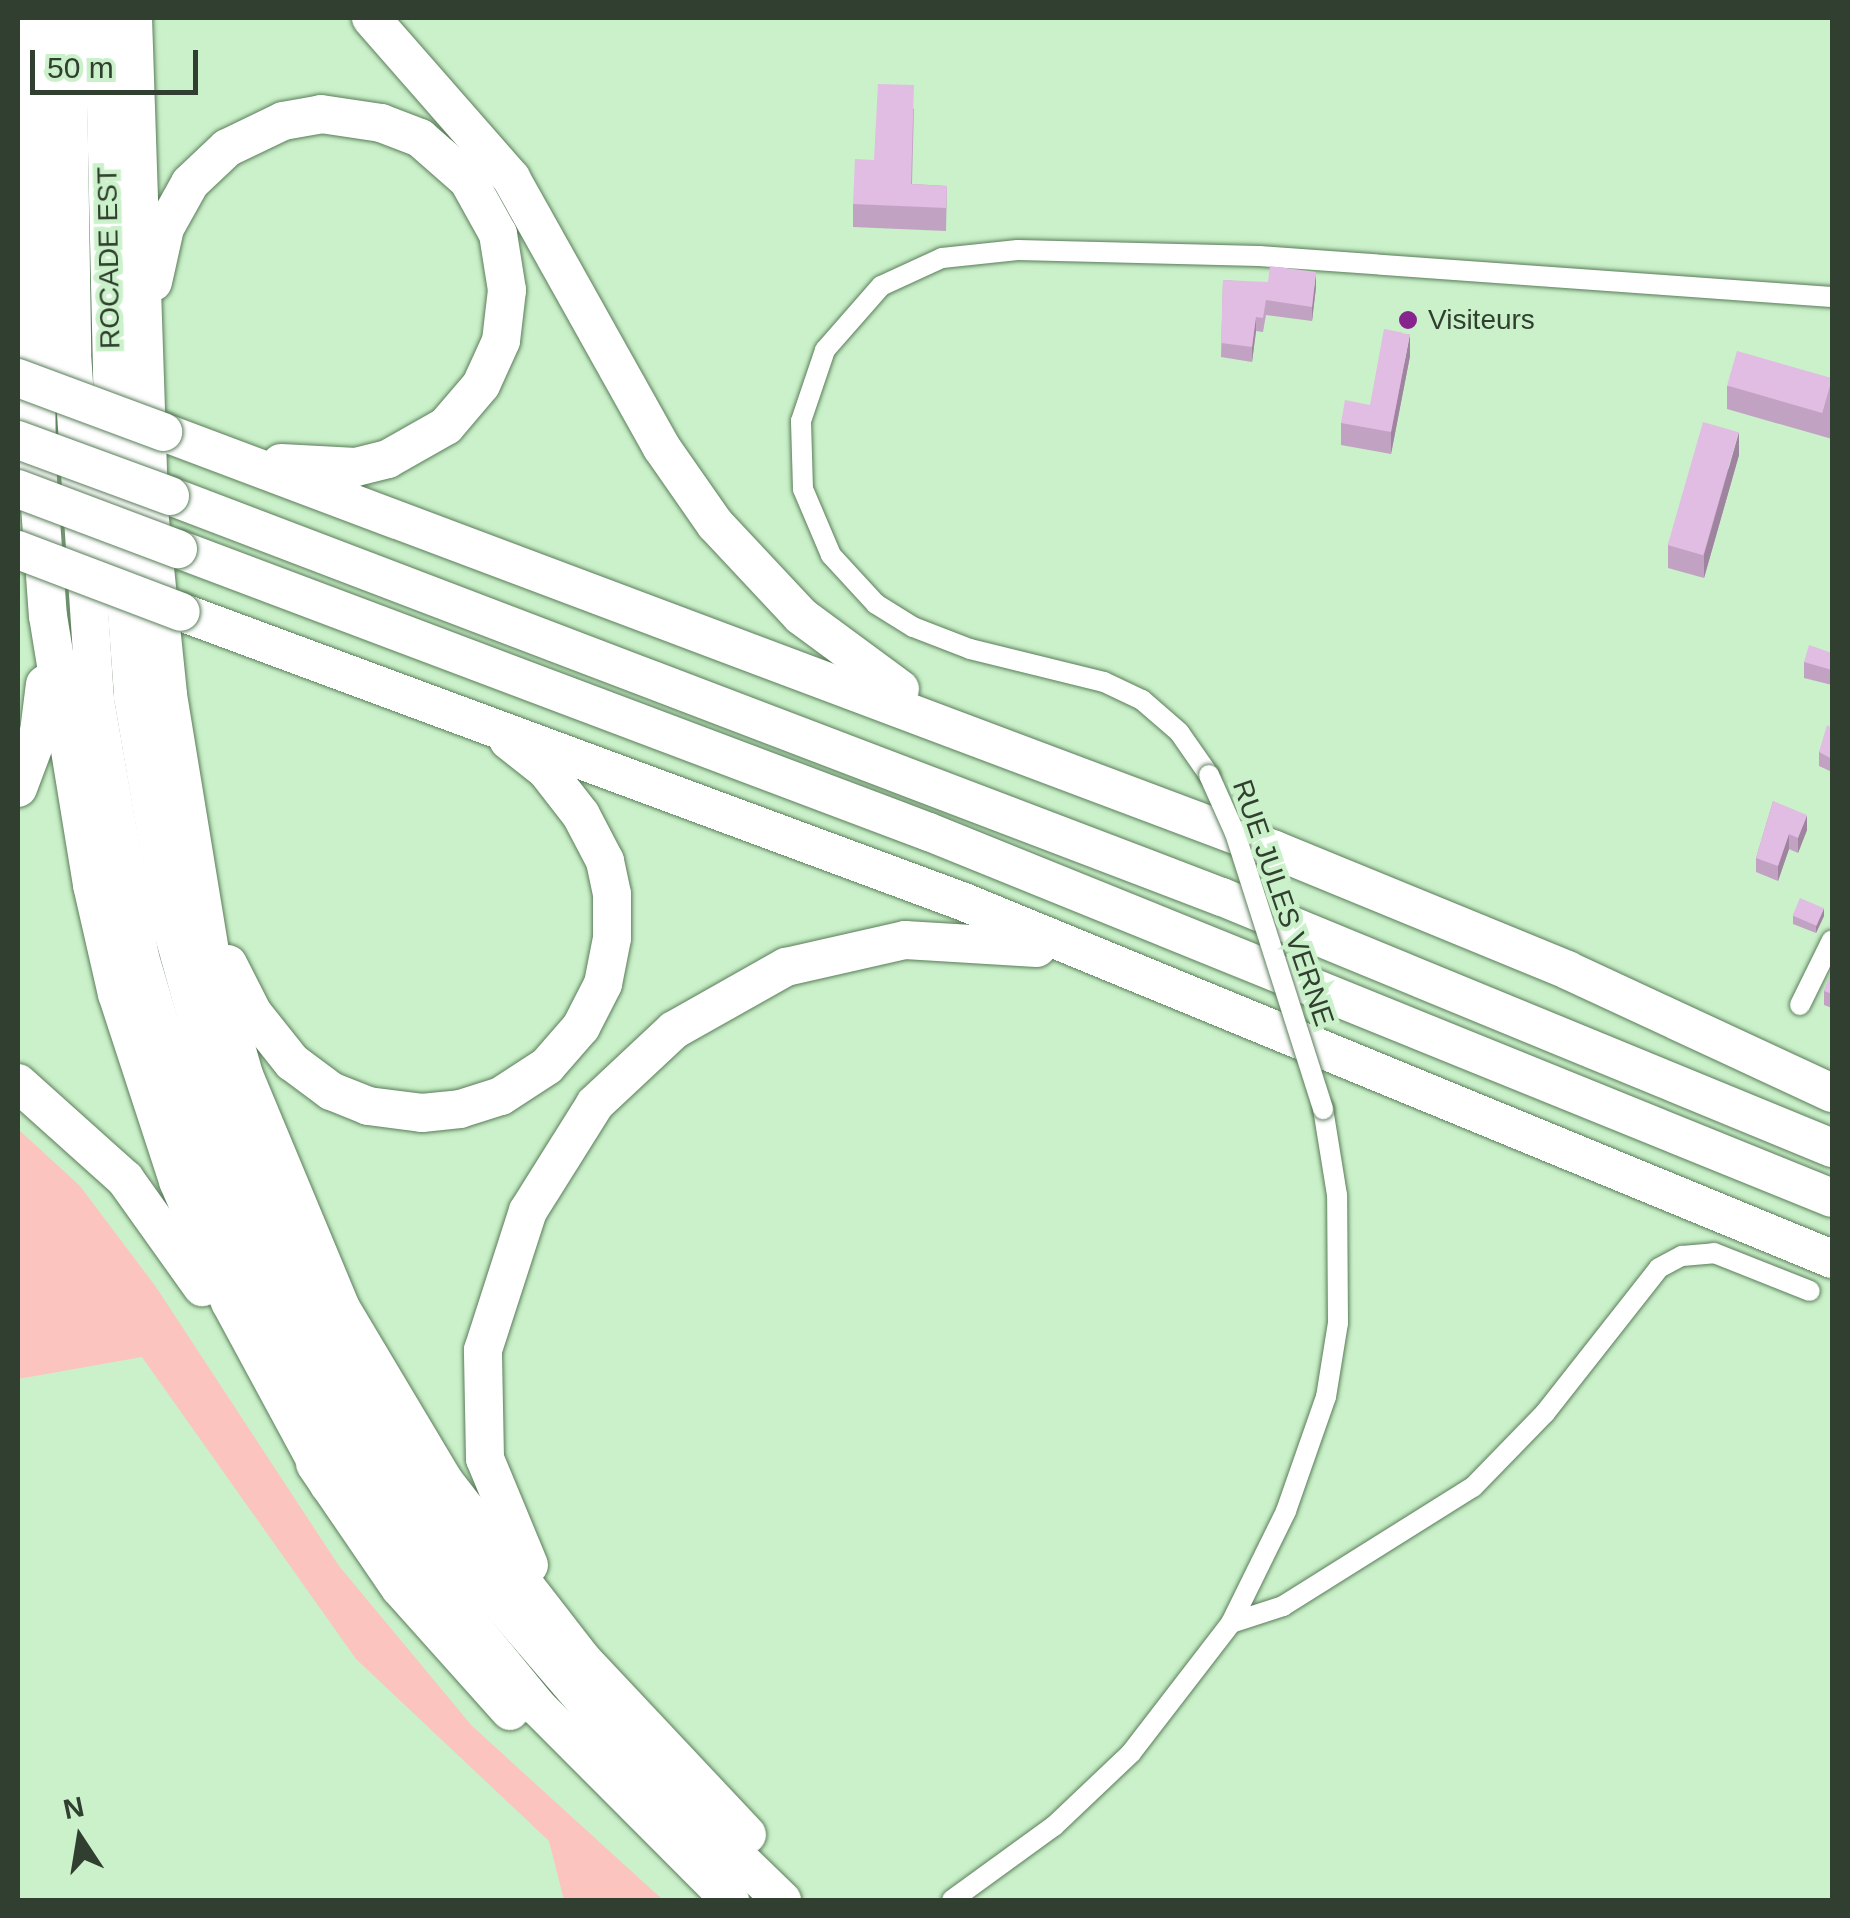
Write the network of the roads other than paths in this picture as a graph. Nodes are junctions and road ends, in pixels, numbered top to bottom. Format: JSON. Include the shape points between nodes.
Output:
{"nodes":[{"id":1,"x":33,"y":18,"type":"edge"},
{"id":2,"x":67,"y":18,"type":"edge"},
{"id":3,"x":104,"y":18,"type":"edge"},
{"id":4,"x":133,"y":18,"type":"edge"},
{"id":5,"x":372,"y":18,"type":"edge"},
{"id":6,"x":18,"y":91,"type":"edge"},
{"id":7,"x":30,"y":192,"type":"junction"},
{"id":8,"x":1832,"y":296,"type":"edge"},
{"id":9,"x":146,"y":339,"type":"junction"},
{"id":10,"x":18,"y":378,"type":"edge"},
{"id":11,"x":18,"y":440,"type":"edge"},
{"id":12,"x":204,"y":448,"type":"junction"},
{"id":13,"x":18,"y":489,"type":"edge"},
{"id":14,"x":18,"y":550,"type":"edge"},
{"id":15,"x":48,"y":616,"type":"junction"},
{"id":16,"x":471,"y":720,"type":"junction"},
{"id":17,"x":1042,"y":758,"type":"junction"},
{"id":18,"x":18,"y":788,"type":"edge"},
{"id":19,"x":195,"y":869,"type":"junction"},
{"id":20,"x":1832,"y":940,"type":"edge"},
{"id":21,"x":1103,"y":962,"type":"junction"},
{"id":22,"x":1800,"y":1004,"type":"dead end"},
{"id":23,"x":18,"y":1083,"type":"edge"},
{"id":24,"x":1832,"y":1093,"type":"edge"},
{"id":25,"x":1832,"y":1148,"type":"edge"},
{"id":26,"x":1832,"y":1198,"type":"edge"},
{"id":27,"x":1832,"y":1260,"type":"edge"},
{"id":28,"x":1810,"y":1291,"type":"dead end"},
{"id":29,"x":329,"y":1485,"type":"junction"},
{"id":30,"x":1231,"y":1623,"type":"junction"},
{"id":31,"x":582,"y":1659,"type":"junction"},
{"id":32,"x":722,"y":1900,"type":"edge"},
{"id":33,"x":730,"y":1900,"type":"edge"},
{"id":34,"x":782,"y":1900,"type":"edge"},
{"id":35,"x":805,"y":1900,"type":"edge"},
{"id":36,"x":952,"y":1900,"type":"edge"}],
"edges":[{"from":1,"to":7,"type":"highway"},
{"from":2,"to":33,"type":"highway","name":"ROCADE EST","via":[[79,483],[97,717],[136,940],[188,1120],[254,1281],[332,1427],[426,1572],[550,1720]]},
{"from":3,"to":34,"type":"highway","name":"ROCADE EST","via":[[117,498],[133,697],[173,932],[220,1098],[283,1257],[362,1408],[458,1553],[626,1750]]},
{"from":4,"to":9,"type":"highway"},
{"from":5,"to":17,"type":"highway","via":[[511,178],[662,448],[740,556],[864,667]]},
{"from":6,"to":7,"type":"highway"},
{"from":7,"to":15,"type":"highway"},
{"from":8,"to":30,"type":"street","name":"RUE JULES VERNE","bridge":true,"via":[[1259,256],[1018,250],[942,258],[882,286],[836,333],[804,401],[798,442],[803,488],[831,555],[876,604],[912,627],[970,649],[1104,682],[1142,700],[1179,732],[1209,775],[1235,833],[1322,1108],[1340,1258],[1333,1361],[1302,1472]]},
{"from":9,"to":12,"type":"highway","via":[[157,258],[172,209],[212,159],[264,128],[321,114],[402,130],[452,162],[491,216],[506,270],[504,326],[488,374],[446,426],[404,452],[356,467],[300,466]]},
{"from":9,"to":19,"type":"highway","via":[[149,510]]},
{"from":10,"to":12,"type":"highway","bridge":true},
{"from":11,"to":25,"type":"highway","bridge":true,"via":[[1222,897]]},
{"from":12,"to":17,"type":"highway"},
{"from":13,"to":26,"type":"highway","bridge":true,"via":[[947,839]]},
{"from":14,"to":16,"type":"highway","bridge":true},
{"from":15,"to":18,"type":"highway","via":[[42,716]]},
{"from":15,"to":29,"type":"highway","via":[[92,885],[148,1098],[230,1302]]},
{"from":16,"to":19,"type":"highway","via":[[525,752],[564,790],[599,846],[612,894],[611,952],[596,1000],[560,1053],[518,1087],[460,1109],[403,1112],[349,1100],[310,1078],[264,1029],[239,988]]},
{"from":16,"to":21,"type":"highway","via":[[964,902]]},
{"from":17,"to":24,"type":"highway","via":[[1567,970]]},
{"from":19,"to":31,"type":"highway","via":[[210,959],[244,1075],[341,1308],[444,1480]]},
{"from":20,"to":22,"type":"street"},
{"from":21,"to":27,"type":"highway"},
{"from":21,"to":31,"type":"highway","via":[[962,939],[877,943],[818,957],[734,991],[674,1030],[578,1126],[536,1194],[501,1278],[479,1404],[498,1503]]},
{"from":23,"to":29,"type":"highway","via":[[96,1148],[156,1217]]},
{"from":28,"to":30,"type":"street","via":[[1731,1256],[1702,1252],[1673,1260],[1641,1285],[1545,1412],[1473,1487],[1283,1606]]},
{"from":29,"to":32,"type":"highway","via":[[400,1588],[484,1685],[588,1790]]},
{"from":30,"to":36,"type":"street","name":"RUE JULES VERNE","via":[[1105,1779]]},
{"from":31,"to":35,"type":"highway"}]}
